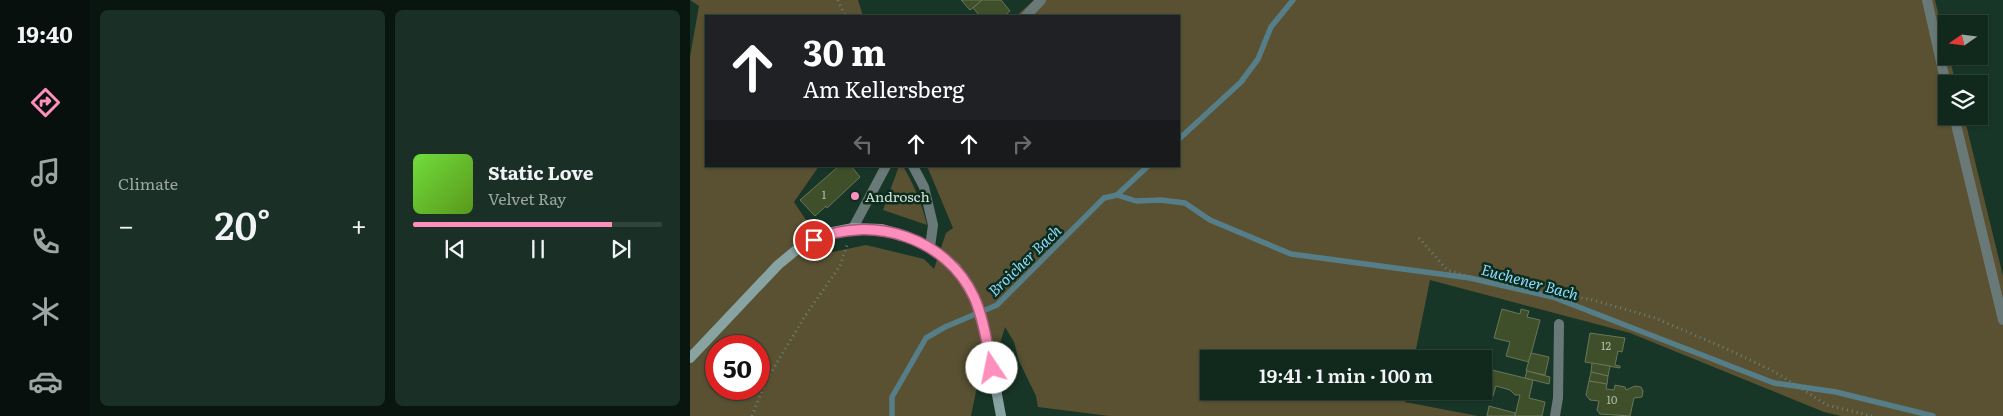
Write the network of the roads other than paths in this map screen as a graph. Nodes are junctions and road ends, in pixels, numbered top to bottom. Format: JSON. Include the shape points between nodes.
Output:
{"nodes":[{"id":1,"x":1041,"y":0,"type":"edge"},
{"id":2,"x":1927,"y":0,"type":"edge"},
{"id":3,"x":1027,"y":15,"type":"edge"},
{"id":4,"x":1944,"y":75,"type":"edge"},
{"id":5,"x":1956,"y":125,"type":"edge"},
{"id":6,"x":885,"y":167,"type":"edge"},
{"id":7,"x":914,"y":167,"type":"edge"},
{"id":8,"x":853,"y":228,"type":"junction"},
{"id":9,"x":930,"y":247,"type":"junction"},
{"id":10,"x":2003,"y":320,"type":"edge"},
{"id":11,"x":1558,"y":324,"type":"dead end"},
{"id":12,"x":690,"y":358,"type":"edge"},
{"id":13,"x":1001,"y":416,"type":"edge"},
{"id":14,"x":1555,"y":416,"type":"edge"}],
"edges":[{"from":1,"to":3,"type":"street"},
{"from":2,"to":4,"type":"street"},
{"from":5,"to":10,"type":"street"},
{"from":6,"to":8,"type":"street"},
{"from":7,"to":9,"type":"street","via":[[924,187],[933,225]]},
{"from":8,"to":9,"type":"main road","via":[[882,229]]},
{"from":8,"to":12,"type":"main road","via":[[828,233],[801,246],[778,265]]},
{"from":9,"to":13,"type":"main road","via":[[956,268],[974,297],[986,336]]},
{"from":11,"to":14,"type":"street"}]}
